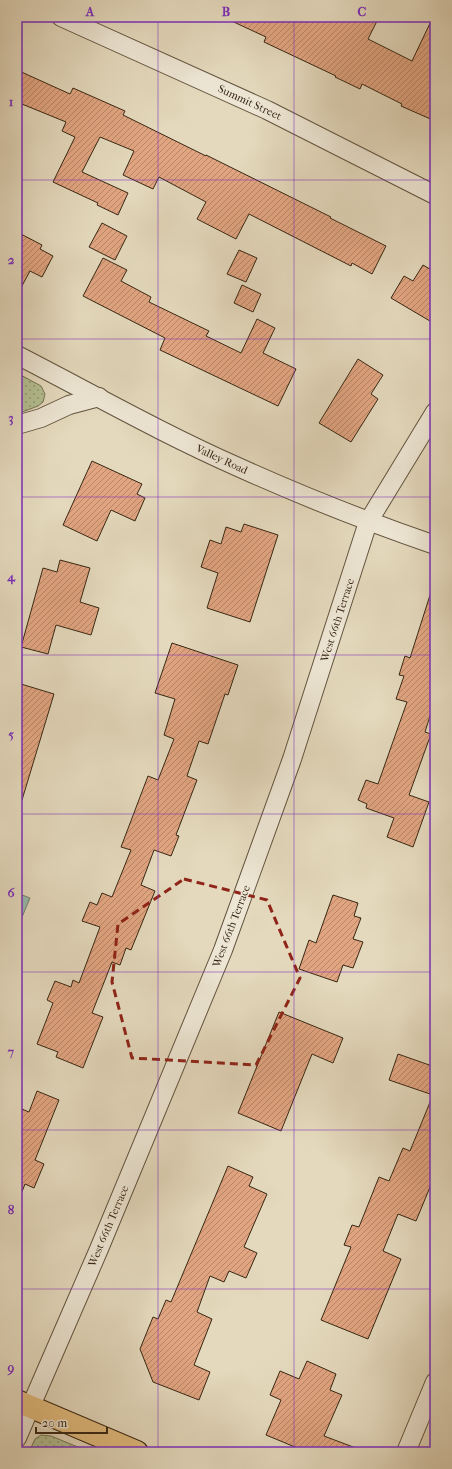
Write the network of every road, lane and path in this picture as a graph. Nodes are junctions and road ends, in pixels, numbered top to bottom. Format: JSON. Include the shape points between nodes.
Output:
{"nodes":[{"id":1,"x":61,"y":17,"type":"edge"},
{"id":2,"x":435,"y":195,"type":"edge"},
{"id":3,"x":17,"y":355,"type":"edge"},
{"id":4,"x":99,"y":397,"type":"junction"},
{"id":5,"x":435,"y":412,"type":"edge"},
{"id":6,"x":17,"y":426,"type":"edge"},
{"id":7,"x":368,"y":522,"type":"junction"},
{"id":8,"x":435,"y":545,"type":"edge"},
{"id":9,"x":435,"y":1382,"type":"edge"},
{"id":10,"x":24,"y":1404,"type":"edge"},
{"id":11,"x":17,"y":1438,"type":"edge"},
{"id":12,"x":137,"y":1452,"type":"edge"},
{"id":13,"x":406,"y":1452,"type":"edge"}],
"edges":[{"from":1,"to":2,"type":"street","name":"Summit Street","via":[[267,110]]},
{"from":3,"to":4,"type":"street","name":"Valley Road"},
{"from":4,"to":6,"type":"street","via":[[69,405]]},
{"from":4,"to":7,"type":"street","name":"Valley Road","via":[[238,468]]},
{"from":5,"to":7,"type":"street","name":"West 66th Terrace"},
{"from":7,"to":8,"type":"street","name":"Valley Road"},
{"from":7,"to":10,"type":"street","name":"West 66th Terrace","via":[[292,759],[223,950],[99,1249]]},
{"from":9,"to":13,"type":"street"},
{"from":10,"to":11,"type":"street","name":"West 66th Terrace"},
{"from":10,"to":12,"type":"main road"}]}
